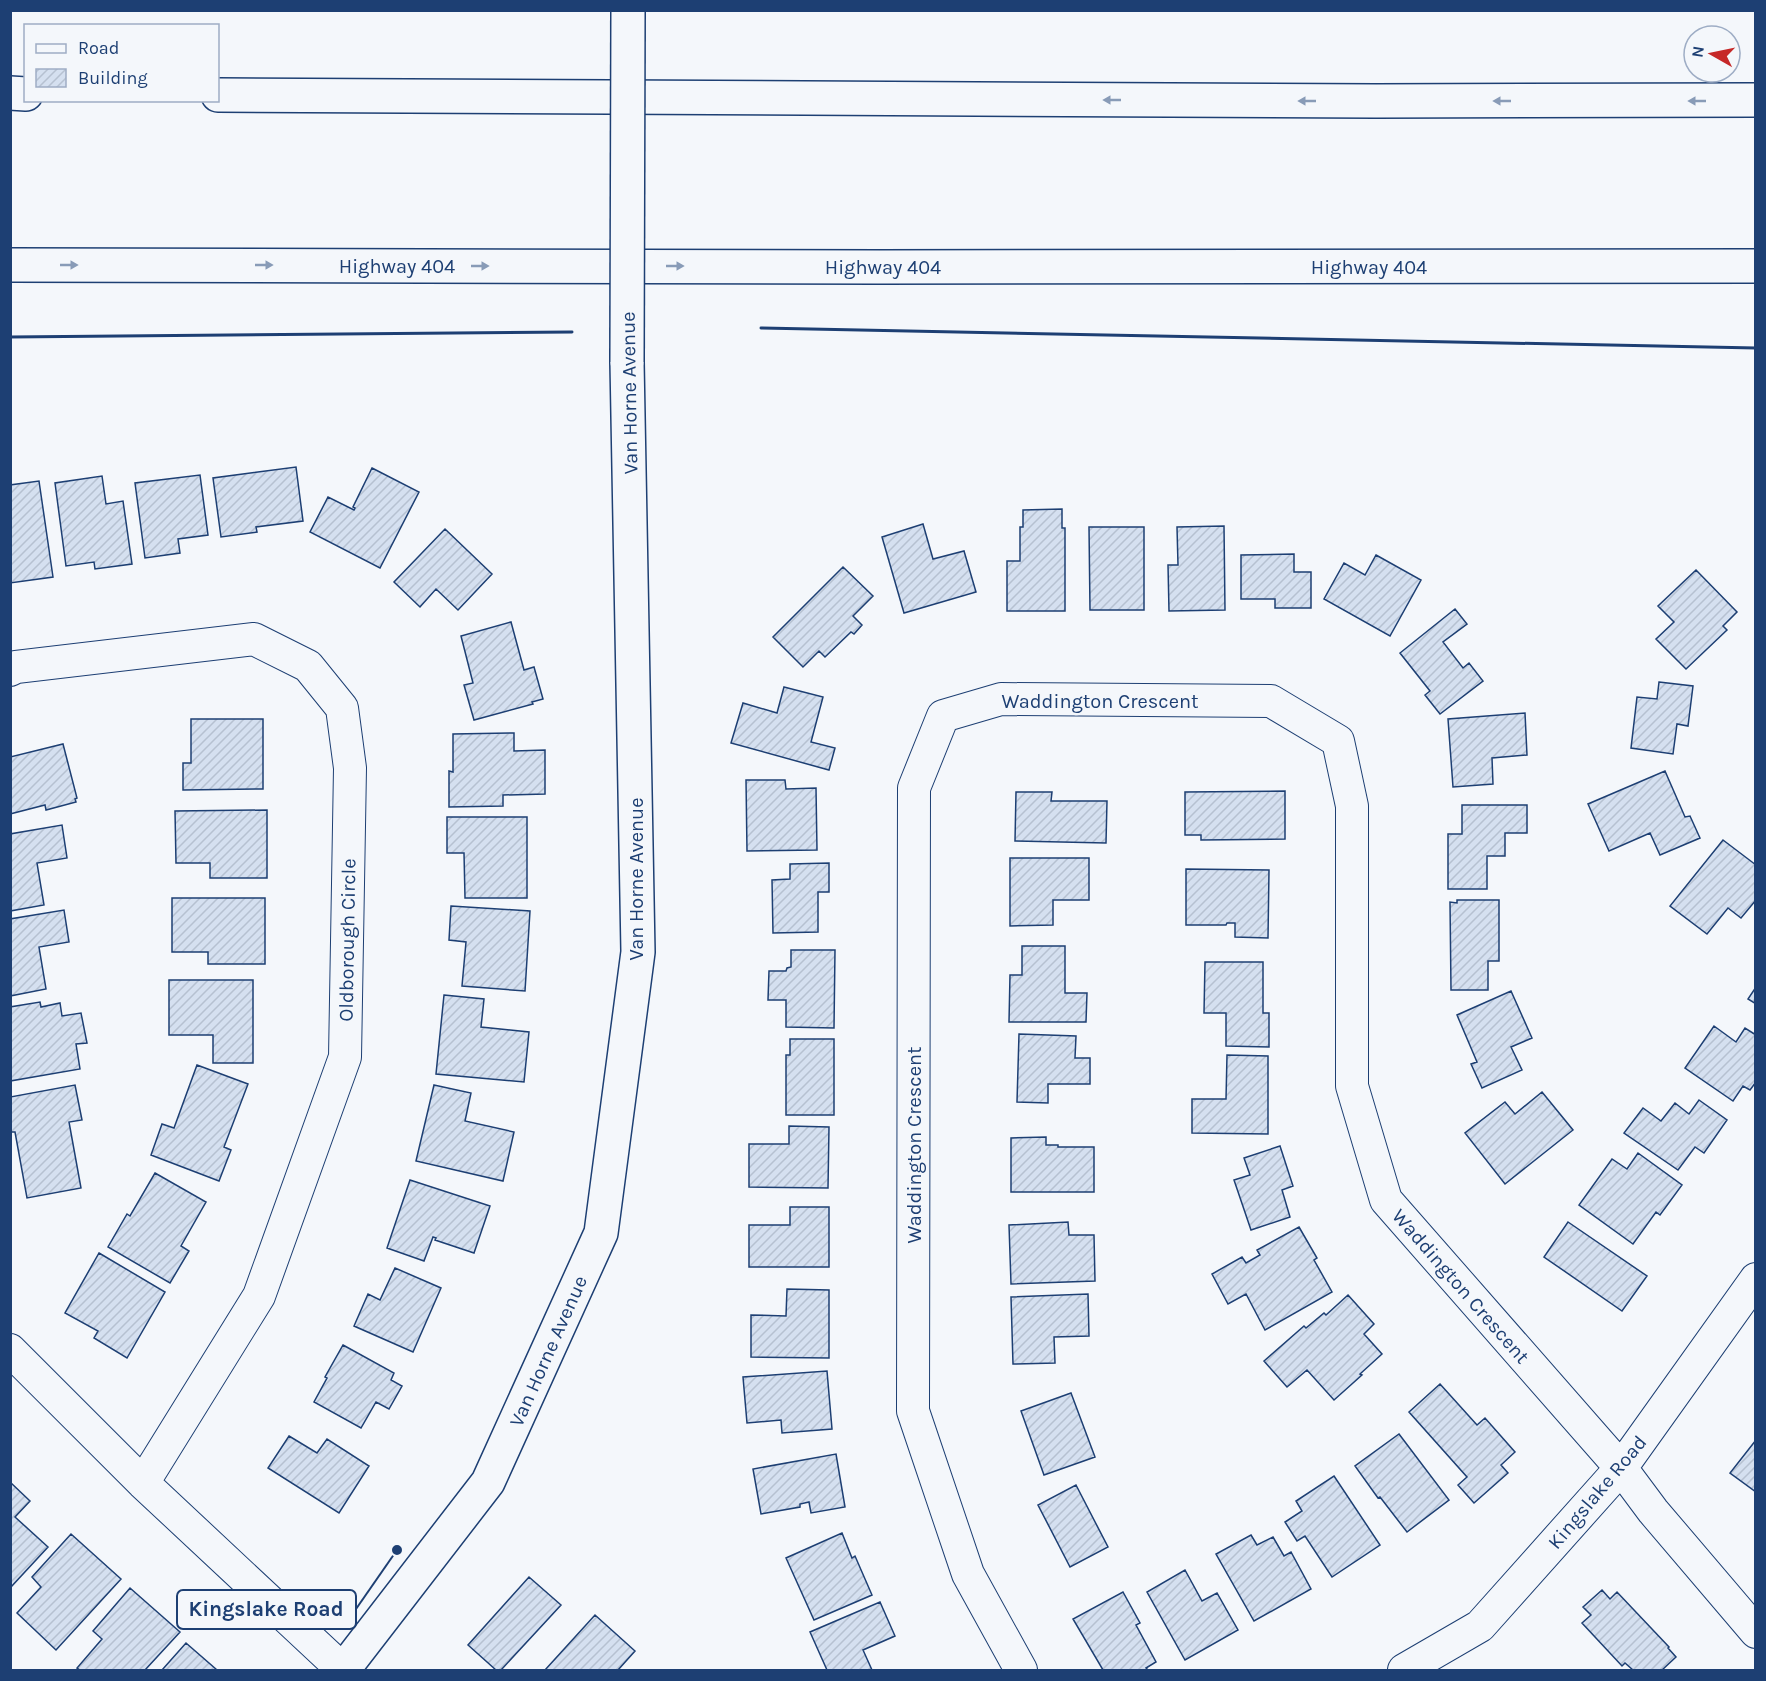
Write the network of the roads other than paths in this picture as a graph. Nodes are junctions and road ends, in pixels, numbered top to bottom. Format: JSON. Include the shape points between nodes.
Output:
{"nodes":[{"id":1,"x":628,"y":10,"type":"edge"},
{"id":2,"x":219,"y":95,"type":"edge"},
{"id":3,"x":1755,"y":100,"type":"edge"},
{"id":4,"x":10,"y":265,"type":"edge"},
{"id":5,"x":1755,"y":266,"type":"edge"},
{"id":6,"x":10,"y":670,"type":"edge"},
{"id":7,"x":1755,"y":1279,"type":"edge"},
{"id":8,"x":10,"y":1350,"type":"edge"},
{"id":9,"x":1621,"y":1468,"type":"junction"},
{"id":10,"x":142,"y":1483,"type":"junction"},
{"id":11,"x":1755,"y":1632,"type":"edge"},
{"id":12,"x":343,"y":1670,"type":"edge"},
{"id":13,"x":1021,"y":1671,"type":"edge"},
{"id":14,"x":1404,"y":1671,"type":"edge"}],
"edges":[{"from":1,"to":12,"type":"main road","name":"Van Horne Avenue","bridge":true,"via":[[627,362],[638,952],[601,1233],[488,1482]]},
{"from":3,"to":2,"type":"main road","one_way":true},
{"from":4,"to":5,"type":"main road","name":"Highway 404","one_way":true},
{"from":6,"to":10,"type":"street","name":"Oldborough Circle","via":[[254,639],[309,666],[342,708],[350,768],[345,1057],[259,1296]]},
{"from":7,"to":9,"type":"street","name":"Kingslake Road"},
{"from":8,"to":10,"type":"street"},
{"from":9,"to":11,"type":"street"},
{"from":9,"to":13,"type":"street","name":"Waddington Crescent","via":[[1386,1200],[1352,1086],[1352,806],[1338,741],[1271,701],[1001,699],[943,716],[914,788],[914,1411],[968,1574]]},
{"from":9,"to":14,"type":"street","name":"Kingslake Road","via":[[1480,1626]]},
{"from":10,"to":12,"type":"street"}]}
